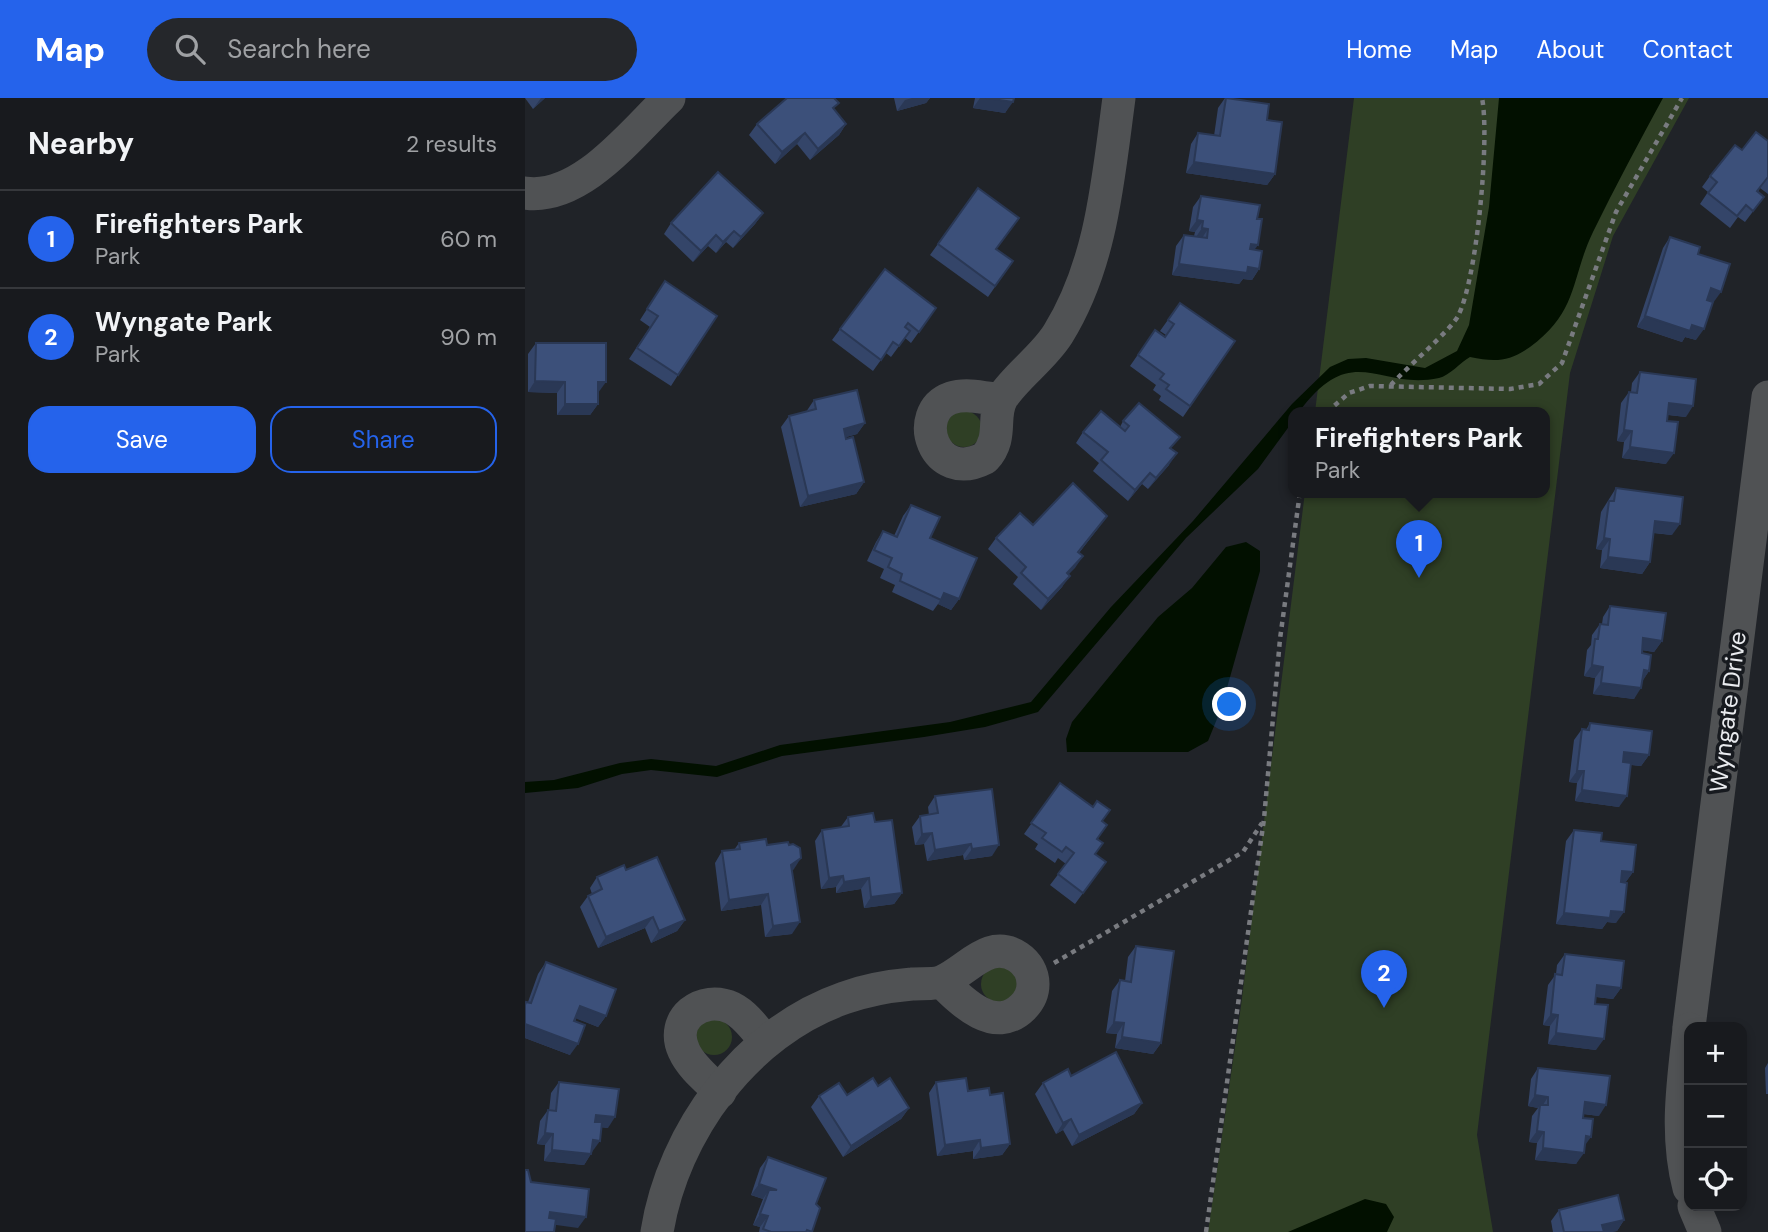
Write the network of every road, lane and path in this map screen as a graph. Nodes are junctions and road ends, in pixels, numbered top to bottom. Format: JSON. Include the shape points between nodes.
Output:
{"nodes":[{"id":1,"x":669,"y":98,"type":"edge"},
{"id":2,"x":1119,"y":98,"type":"edge"},
{"id":3,"x":1482,"y":98,"type":"edge"},
{"id":4,"x":1682,"y":98,"type":"edge"},
{"id":5,"x":525,"y":193,"type":"edge"},
{"id":6,"x":1391,"y":386,"type":"junction"},
{"id":7,"x":1768,"y":397,"type":"edge"},
{"id":8,"x":1001,"y":400,"type":"dead end"},
{"id":9,"x":1333,"y":407,"type":"edge"},
{"id":10,"x":1299,"y":498,"type":"edge"},
{"id":11,"x":1264,"y":819,"type":"junction"},
{"id":12,"x":1045,"y":968,"type":"dead end"},
{"id":13,"x":942,"y":982,"type":"dead end"},
{"id":14,"x":1690,"y":1022,"type":"edge"},
{"id":15,"x":766,"y":1042,"type":"junction"},
{"id":16,"x":1684,"y":1078,"type":"edge"},
{"id":17,"x":720,"y":1092,"type":"junction"},
{"id":18,"x":1684,"y":1149,"type":"edge"},
{"id":19,"x":1696,"y":1211,"type":"edge"},
{"id":20,"x":657,"y":1232,"type":"edge"},
{"id":21,"x":1206,"y":1232,"type":"edge"},
{"id":22,"x":1705,"y":1232,"type":"edge"}],
"edges":[{"from":1,"to":5,"type":"street","via":[[576,182],[548,194]]},
{"from":2,"to":8,"type":"street","via":[[1100,223],[1084,281],[1057,335]]},
{"from":3,"to":6,"type":"path","via":[[1484,178],[1458,317]]},
{"from":4,"to":6,"type":"path","via":[[1616,212],[1562,363],[1539,384],[1510,389]]},
{"from":6,"to":9,"type":"path","via":[[1349,393]]},
{"from":7,"to":14,"type":"street","name":"Wyngate Drive"},
{"from":10,"to":11,"type":"path","via":[[1280,639]]},
{"from":11,"to":12,"type":"path","via":[[1243,852]]},
{"from":11,"to":21,"type":"path"},
{"from":13,"to":15,"type":"street","via":[[874,989],[842,998]]},
{"from":15,"to":17,"type":"street"},
{"from":15,"to":17,"type":"street","via":[[748,1020],[724,1004],[698,1005],[689,1013],[679,1038],[683,1049]]},
{"from":16,"to":18,"type":"street","name":"Wyngate Drive","via":[[1680,1118]]},
{"from":17,"to":20,"type":"street","via":[[681,1152],[668,1182]]},
{"from":19,"to":22,"type":"street"}]}
